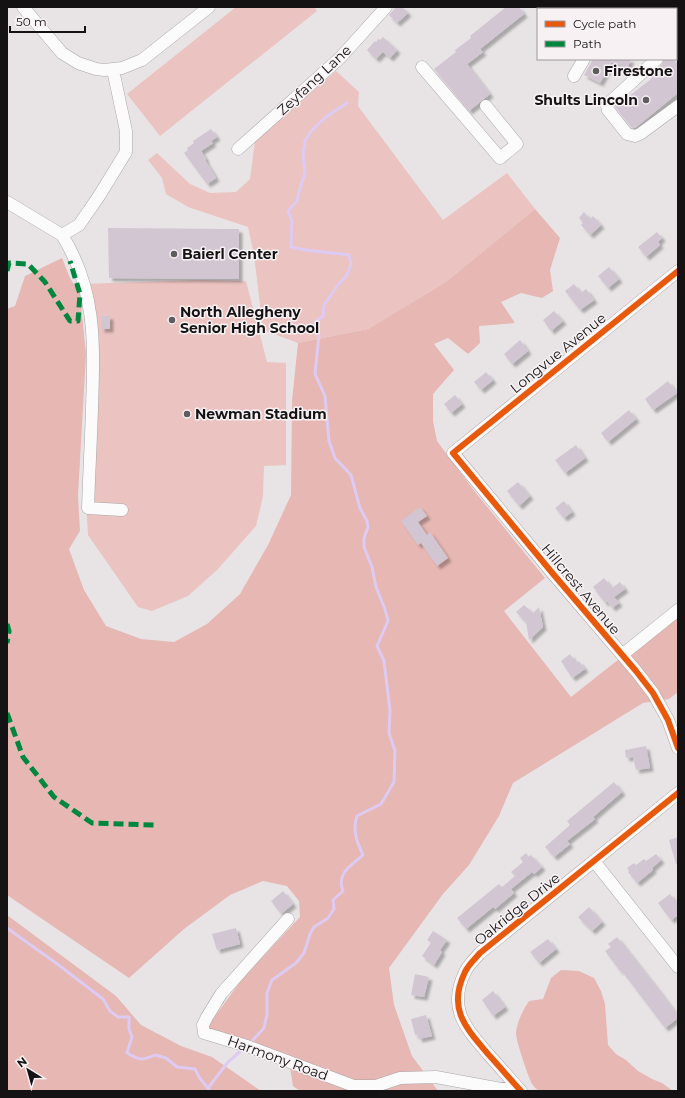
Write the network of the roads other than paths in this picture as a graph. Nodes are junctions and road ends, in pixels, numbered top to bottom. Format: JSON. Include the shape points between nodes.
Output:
{"nodes":[{"id":1,"x":23,"y":7,"type":"edge"},
{"id":2,"x":209,"y":7,"type":"edge"},
{"id":3,"x":386,"y":7,"type":"edge"},
{"id":4,"x":583,"y":60,"type":"edge"},
{"id":5,"x":656,"y":60,"type":"edge"},
{"id":6,"x":422,"y":67,"type":"dead end"},
{"id":7,"x":113,"y":70,"type":"junction"},
{"id":8,"x":574,"y":76,"type":"dead end"},
{"id":9,"x":486,"y":106,"type":"dead end"},
{"id":10,"x":678,"y":106,"type":"edge"},
{"id":11,"x":238,"y":149,"type":"dead end"},
{"id":12,"x":7,"y":202,"type":"edge"},
{"id":13,"x":62,"y":235,"type":"junction"},
{"id":14,"x":678,"y":271,"type":"edge"},
{"id":15,"x":453,"y":453,"type":"joint"},
{"id":16,"x":122,"y":510,"type":"dead end"},
{"id":17,"x":678,"y":610,"type":"edge"},
{"id":18,"x":622,"y":655,"type":"junction"},
{"id":19,"x":678,"y":748,"type":"edge"},
{"id":20,"x":678,"y":793,"type":"edge"},
{"id":21,"x":594,"y":861,"type":"junction"},
{"id":22,"x":288,"y":919,"type":"dead end"},
{"id":23,"x":678,"y":967,"type":"edge"},
{"id":24,"x":519,"y":1089,"type":"edge"}],
"edges":[{"from":1,"to":7,"type":"street","via":[[55,45],[70,58],[87,67]]},
{"from":2,"to":7,"type":"street","via":[[142,60]]},
{"from":3,"to":11,"type":"street","name":"Zeyfang Lane","via":[[340,58]]},
{"from":4,"to":8,"type":"street"},
{"from":5,"to":10,"type":"street","via":[[609,103],[608,110],[627,134],[635,136]]},
{"from":6,"to":9,"type":"street","via":[[500,158],[517,144]]},
{"from":7,"to":13,"type":"street","via":[[126,131],[126,152],[79,225]]},
{"from":12,"to":13,"type":"street"},
{"from":13,"to":16,"type":"street","via":[[72,251],[91,312],[94,346],[88,508]]},
{"from":14,"to":15,"type":"street","name":"Longvue Avenue"},
{"from":15,"to":18,"type":"street","name":"Hillcrest Avenue"},
{"from":17,"to":18,"type":"street"},
{"from":18,"to":19,"type":"street","name":"Hillcrest Avenue","via":[[653,693],[668,720]]},
{"from":20,"to":21,"type":"street","name":"Oakridge Drive"},
{"from":21,"to":23,"type":"street"},
{"from":21,"to":24,"type":"street","name":"Oakridge Drive","via":[[480,953],[466,971],[460,986],[458,1001],[468,1031]]},
{"from":22,"to":24,"type":"street","name":"Harmony Road","via":[[221,994],[203,1025],[204,1033],[247,1046],[354,1086],[376,1086],[400,1078],[436,1077],[500,1089]]}]}
